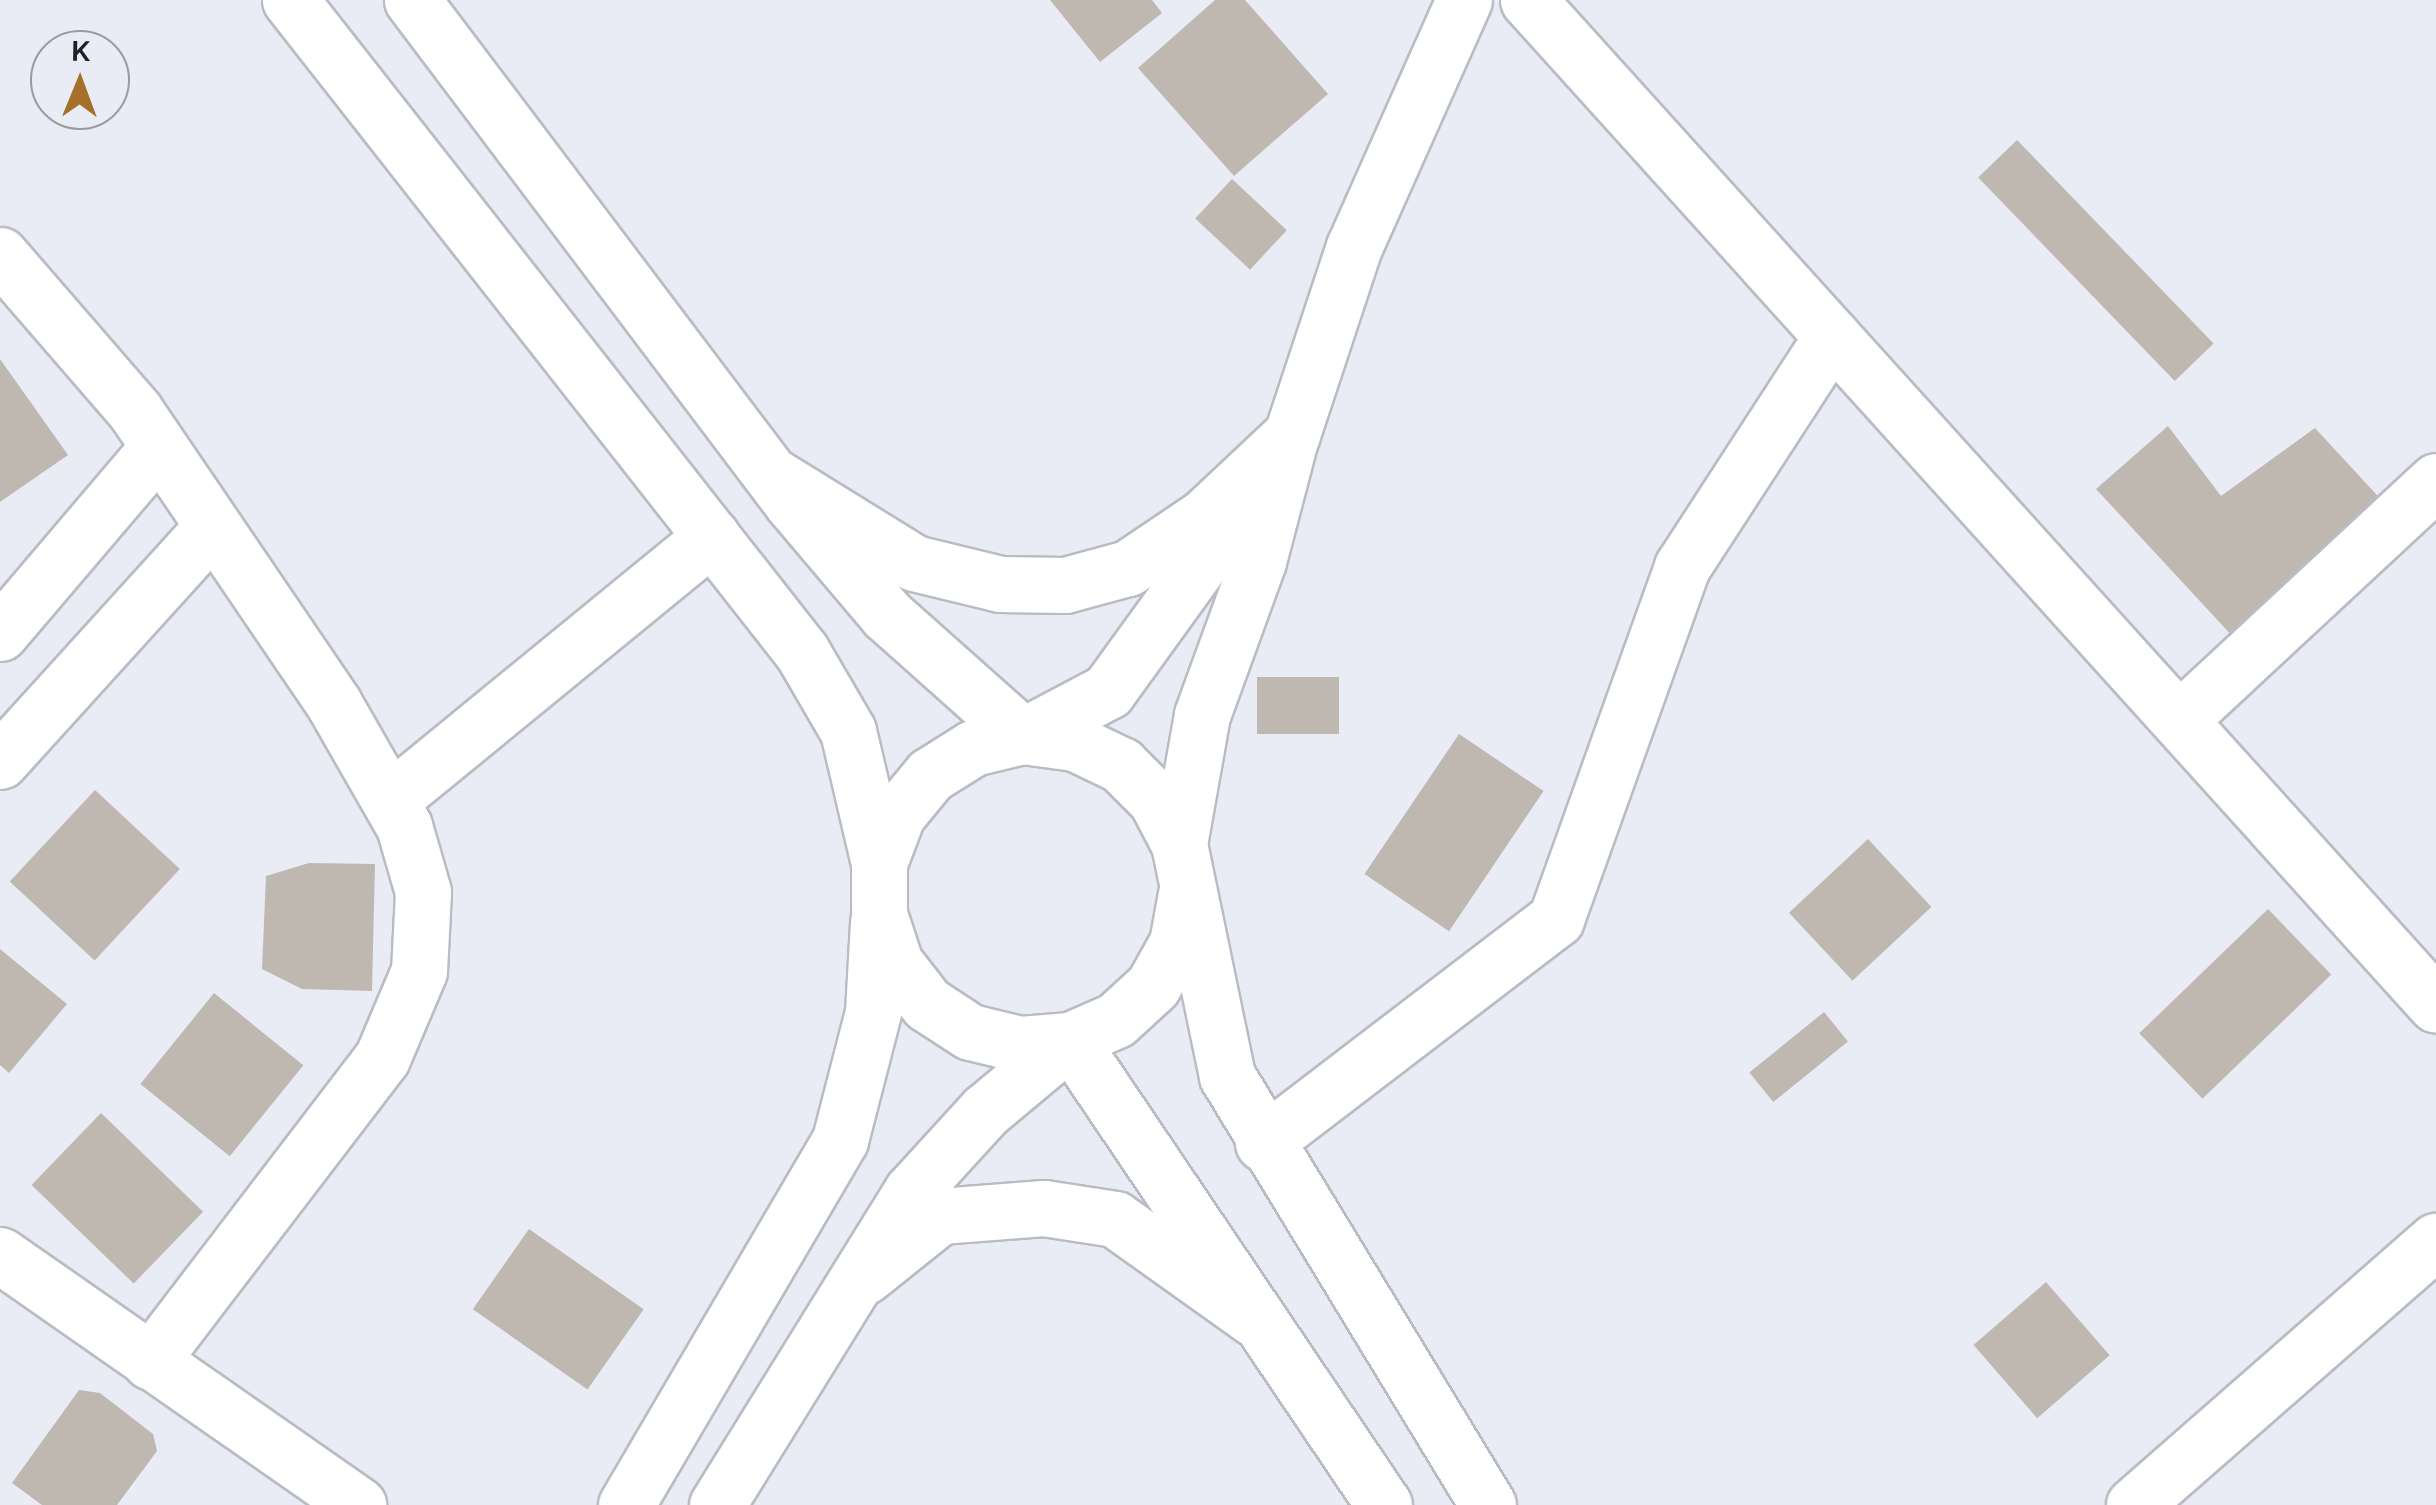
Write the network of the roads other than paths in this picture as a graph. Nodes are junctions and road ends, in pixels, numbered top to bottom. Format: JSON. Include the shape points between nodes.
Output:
{"nodes":[{"id":1,"x":290,"y":0,"type":"edge"},
{"id":2,"x":412,"y":0,"type":"edge"},
{"id":3,"x":1464,"y":0,"type":"edge"},
{"id":4,"x":1528,"y":0,"type":"edge"},
{"id":5,"x":0,"y":256,"type":"edge"},
{"id":6,"x":1832,"y":336,"type":"junction"},
{"id":7,"x":1292,"y":434,"type":"junction"},
{"id":8,"x":159,"y":446,"type":"junction"},
{"id":9,"x":770,"y":474,"type":"junction"},
{"id":10,"x":2436,"y":481,"type":"edge"},
{"id":11,"x":213,"y":526,"type":"junction"},
{"id":12,"x":712,"y":536,"type":"junction"},
{"id":13,"x":0,"y":633,"type":"edge"},
{"id":14,"x":2179,"y":720,"type":"junction"},
{"id":15,"x":1024,"y":736,"type":"junction"},
{"id":16,"x":0,"y":761,"type":"edge"},
{"id":17,"x":390,"y":800,"type":"junction"},
{"id":18,"x":1182,"y":869,"type":"junction"},
{"id":19,"x":879,"y":888,"type":"junction"},
{"id":20,"x":2436,"y":1005,"type":"edge"},
{"id":21,"x":1070,"y":1040,"type":"junction"},
{"id":22,"x":1262,"y":1144,"type":"junction"},
{"id":23,"x":2436,"y":1241,"type":"edge"},
{"id":24,"x":0,"y":1255,"type":"edge"},
{"id":25,"x":851,"y":1288,"type":"junction"},
{"id":26,"x":1266,"y":1326,"type":"junction"},
{"id":27,"x":150,"y":1360,"type":"junction"},
{"id":28,"x":358,"y":1505,"type":"edge"},
{"id":29,"x":626,"y":1505,"type":"edge"},
{"id":30,"x":717,"y":1505,"type":"edge"},
{"id":31,"x":1384,"y":1505,"type":"edge"},
{"id":32,"x":1488,"y":1505,"type":"edge"},
{"id":33,"x":2134,"y":1505,"type":"edge"}],
"edges":[{"from":1,"to":12,"type":"street"},
{"from":2,"to":9,"type":"street"},
{"from":3,"to":7,"type":"street","via":[[1354,247]]},
{"from":4,"to":6,"type":"street"},
{"from":5,"to":8,"type":"street"},
{"from":6,"to":14,"type":"street"},
{"from":6,"to":22,"type":"street","via":[[1682,567],[1556,919]]},
{"from":7,"to":9,"type":"street","via":[[1204,517],[1128,568],[1065,585],[1000,584],[914,563]]},
{"from":7,"to":15,"type":"street","via":[[1136,661],[1108,691]]},
{"from":7,"to":18,"type":"street","via":[[1258,561],[1202,714]]},
{"from":8,"to":11,"type":"street"},
{"from":8,"to":13,"type":"street"},
{"from":9,"to":15,"type":"street","via":[[888,615]]},
{"from":10,"to":14,"type":"street"},
{"from":11,"to":16,"type":"street"},
{"from":11,"to":17,"type":"street"},
{"from":12,"to":17,"type":"street"},
{"from":12,"to":19,"type":"street","via":[[802,652],[848,731]]},
{"from":14,"to":20,"type":"street"},
{"from":15,"to":18,"type":"street","via":[[1075,743],[1121,765],[1156,800]]},
{"from":15,"to":19,"type":"street","via":[[973,748],[930,775],[897,814]]},
{"from":17,"to":27,"type":"street","via":[[423,892],[419,971],[390,1040]]},
{"from":18,"to":21,"type":"street","via":[[1177,943],[1153,986],[1116,1020]]},
{"from":18,"to":22,"type":"street","via":[[1227,1076]]},
{"from":19,"to":21,"type":"street","via":[[895,963],[927,1004],[970,1032],[1020,1044]]},
{"from":19,"to":29,"type":"street","via":[[873,1012],[840,1140]]},
{"from":21,"to":25,"type":"street","via":[[985,1111],[911,1192]]},
{"from":21,"to":26,"type":"street"},
{"from":22,"to":32,"type":"street"},
{"from":23,"to":33,"type":"street"},
{"from":24,"to":27,"type":"street"},
{"from":25,"to":26,"type":"street","via":[[940,1216],[1044,1208],[1115,1219]]},
{"from":25,"to":30,"type":"street"},
{"from":26,"to":31,"type":"street"},
{"from":27,"to":28,"type":"street"}]}
